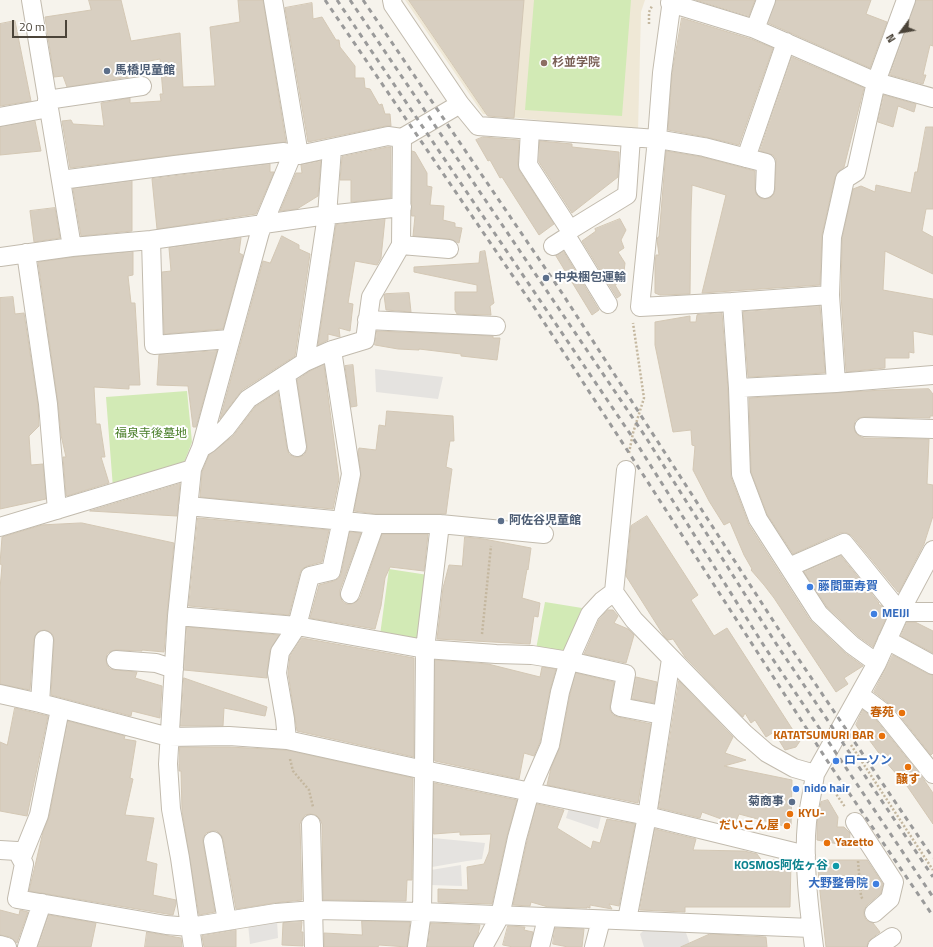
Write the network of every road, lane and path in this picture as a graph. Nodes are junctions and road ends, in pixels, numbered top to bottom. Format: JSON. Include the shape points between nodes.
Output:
{"nodes":[{"id":1,"x":31,"y":0,"type":"edge"},
{"id":2,"x":273,"y":0,"type":"edge"},
{"id":3,"x":392,"y":0,"type":"edge"},
{"id":4,"x":766,"y":0,"type":"edge"},
{"id":5,"x":906,"y":0,"type":"edge"},
{"id":6,"x":671,"y":1,"type":"edge"},
{"id":7,"x":755,"y":29,"type":"junction"},
{"id":8,"x":786,"y":42,"type":"junction"},
{"id":9,"x":876,"y":82,"type":"junction"},
{"id":10,"x":142,"y":86,"type":"dead end"},
{"id":11,"x":933,"y":98,"type":"edge"},
{"id":12,"x":48,"y":104,"type":"junction"},
{"id":13,"x":460,"y":104,"type":"junction"},
{"id":14,"x":0,"y":117,"type":"edge"},
{"id":15,"x":530,"y":130,"type":"junction"},
{"id":16,"x":631,"y":137,"type":"junction"},
{"id":17,"x":402,"y":138,"type":"junction"},
{"id":18,"x":657,"y":139,"type":"junction"},
{"id":19,"x":332,"y":149,"type":"junction"},
{"id":20,"x":296,"y":155,"type":"junction"},
{"id":21,"x":746,"y":158,"type":"junction"},
{"id":22,"x":61,"y":180,"type":"junction"},
{"id":23,"x":765,"y":189,"type":"dead end"},
{"id":24,"x":402,"y":207,"type":"junction"},
{"id":25,"x":328,"y":215,"type":"junction"},
{"id":26,"x":264,"y":224,"type":"junction"},
{"id":27,"x":563,"y":237,"type":"junction"},
{"id":28,"x":151,"y":240,"type":"junction"},
{"id":29,"x":401,"y":245,"type":"junction"},
{"id":30,"x":72,"y":247,"type":"junction"},
{"id":31,"x":449,"y":249,"type":"dead end"},
{"id":32,"x":26,"y":253,"type":"junction"},
{"id":33,"x":0,"y":257,"type":"edge"},
{"id":34,"x":830,"y":295,"type":"junction"},
{"id":35,"x":732,"y":302,"type":"junction"},
{"id":36,"x":608,"y":304,"type":"dead end"},
{"id":37,"x":368,"y":320,"type":"junction"},
{"id":38,"x":496,"y":326,"type":"dead end"},
{"id":39,"x":230,"y":339,"type":"junction"},
{"id":40,"x":332,"y":350,"type":"junction"},
{"id":41,"x":305,"y":362,"type":"junction"},
{"id":42,"x":933,"y":375,"type":"edge"},
{"id":43,"x":286,"y":376,"type":"junction"},
{"id":44,"x":836,"y":383,"type":"junction"},
{"id":45,"x":738,"y":388,"type":"junction"},
{"id":46,"x":864,"y":427,"type":"dead end"},
{"id":47,"x":933,"y":428,"type":"edge"},
{"id":48,"x":298,"y":447,"type":"dead end"},
{"id":49,"x":201,"y":448,"type":"junction"},
{"id":50,"x":192,"y":469,"type":"junction"},
{"id":51,"x":626,"y":470,"type":"dead end"},
{"id":52,"x":188,"y":506,"type":"junction"},
{"id":53,"x":57,"y":510,"type":"junction"},
{"id":54,"x":342,"y":520,"type":"junction"},
{"id":55,"x":375,"y":524,"type":"junction"},
{"id":56,"x":440,"y":524,"type":"junction"},
{"id":57,"x":0,"y":527,"type":"edge"},
{"id":58,"x":493,"y":530,"type":"junction"},
{"id":59,"x":544,"y":534,"type":"dead end"},
{"id":60,"x":933,"y":550,"type":"edge"},
{"id":61,"x":789,"y":568,"type":"junction"},
{"id":62,"x":614,"y":592,"type":"junction"},
{"id":63,"x":350,"y":594,"type":"dead end"},
{"id":64,"x":900,"y":612,"type":"junction"},
{"id":65,"x":933,"y":612,"type":"edge"},
{"id":66,"x":177,"y":616,"type":"junction"},
{"id":67,"x":297,"y":626,"type":"junction"},
{"id":68,"x":44,"y":640,"type":"dead end"},
{"id":69,"x":887,"y":640,"type":"junction"},
{"id":70,"x":425,"y":649,"type":"junction"},
{"id":71,"x":480,"y":653,"type":"junction"},
{"id":72,"x":671,"y":659,"type":"junction"},
{"id":73,"x":116,"y":660,"type":"dead end"},
{"id":74,"x":569,"y":661,"type":"junction"},
{"id":75,"x":877,"y":663,"type":"junction"},
{"id":76,"x":933,"y":665,"type":"edge"},
{"id":77,"x":174,"y":669,"type":"junction"},
{"id":78,"x":0,"y":694,"type":"edge"},
{"id":79,"x":860,"y":695,"type":"junction"},
{"id":80,"x":40,"y":703,"type":"junction"},
{"id":81,"x":60,"y":709,"type":"junction"},
{"id":82,"x":662,"y":714,"type":"junction"},
{"id":83,"x":840,"y":730,"type":"junction"},
{"id":84,"x":169,"y":737,"type":"junction"},
{"id":85,"x":287,"y":740,"type":"junction"},
{"id":86,"x":424,"y":770,"type":"junction"},
{"id":87,"x":814,"y":774,"type":"junction"},
{"id":88,"x":933,"y":774,"type":"edge"},
{"id":89,"x":530,"y":791,"type":"junction"},
{"id":90,"x":647,"y":816,"type":"junction"},
{"id":91,"x":855,"y":822,"type":"dead end"},
{"id":92,"x":311,"y":824,"type":"joint"},
{"id":93,"x":212,"y":841,"type":"dead end"},
{"id":94,"x":0,"y":850,"type":"edge"},
{"id":95,"x":806,"y":856,"type":"junction"},
{"id":96,"x":22,"y":857,"type":"junction"},
{"id":97,"x":933,"y":870,"type":"edge"},
{"id":98,"x":42,"y":903,"type":"junction"},
{"id":99,"x":314,"y":910,"type":"junction"},
{"id":100,"x":422,"y":912,"type":"junction"},
{"id":101,"x":874,"y":914,"type":"dead end"},
{"id":102,"x":500,"y":916,"type":"junction"},
{"id":103,"x":547,"y":918,"type":"junction"},
{"id":104,"x":601,"y":920,"type":"junction"},
{"id":105,"x":627,"y":920,"type":"junction"},
{"id":106,"x":227,"y":921,"type":"junction"},
{"id":107,"x":190,"y":927,"type":"junction"},
{"id":108,"x":811,"y":928,"type":"junction"},
{"id":109,"x":892,"y":937,"type":"dead end"},
{"id":110,"x":0,"y":945,"type":"edge"},
{"id":111,"x":7,"y":947,"type":"edge"},
{"id":112,"x":27,"y":947,"type":"edge"},
{"id":113,"x":192,"y":947,"type":"edge"},
{"id":114,"x":314,"y":947,"type":"edge"},
{"id":115,"x":417,"y":947,"type":"edge"},
{"id":116,"x":483,"y":947,"type":"edge"},
{"id":117,"x":540,"y":947,"type":"edge"},
{"id":118,"x":594,"y":947,"type":"edge"},
{"id":119,"x":814,"y":947,"type":"edge"},
{"id":120,"x":877,"y":947,"type":"edge"}],
"edges":[{"from":1,"to":12,"type":"street"},
{"from":2,"to":20,"type":"street"},
{"from":3,"to":13,"type":"street"},
{"from":4,"to":7,"type":"street"},
{"from":5,"to":9,"type":"street"},
{"from":6,"to":7,"type":"street"},
{"from":6,"to":18,"type":"street"},
{"from":7,"to":8,"type":"street"},
{"from":8,"to":9,"type":"street"},
{"from":8,"to":21,"type":"street"},
{"from":9,"to":11,"type":"street"},
{"from":9,"to":34,"type":"street","via":[[856,172],[845,179],[832,237]]},
{"from":10,"to":12,"type":"street"},
{"from":12,"to":14,"type":"street"},
{"from":12,"to":22,"type":"street"},
{"from":13,"to":15,"type":"street","via":[[478,126]]},
{"from":13,"to":17,"type":"street"},
{"from":15,"to":16,"type":"street"},
{"from":15,"to":27,"type":"street","via":[[528,166]]},
{"from":16,"to":18,"type":"street"},
{"from":16,"to":27,"type":"street","via":[[627,195]]},
{"from":17,"to":19,"type":"street","via":[[388,136]]},
{"from":17,"to":24,"type":"street"},
{"from":18,"to":21,"type":"street"},
{"from":18,"to":35,"type":"street","via":[[640,307]]},
{"from":19,"to":20,"type":"street"},
{"from":19,"to":25,"type":"street"},
{"from":20,"to":22,"type":"street","via":[[284,152]]},
{"from":20,"to":26,"type":"street"},
{"from":21,"to":23,"type":"street","via":[[766,163]]},
{"from":22,"to":30,"type":"street"},
{"from":24,"to":25,"type":"street"},
{"from":24,"to":29,"type":"street"},
{"from":25,"to":26,"type":"street"},
{"from":25,"to":41,"type":"street"},
{"from":26,"to":28,"type":"street"},
{"from":26,"to":39,"type":"street"},
{"from":27,"to":36,"type":"street"},
{"from":28,"to":30,"type":"street"},
{"from":28,"to":39,"type":"street","via":[[154,345]]},
{"from":29,"to":31,"type":"street"},
{"from":29,"to":37,"type":"street","via":[[371,297]]},
{"from":30,"to":32,"type":"street"},
{"from":32,"to":33,"type":"street"},
{"from":32,"to":53,"type":"street","via":[[48,404]]},
{"from":34,"to":35,"type":"street"},
{"from":34,"to":44,"type":"street"},
{"from":35,"to":45,"type":"street"},
{"from":37,"to":38,"type":"street"},
{"from":37,"to":40,"type":"street","via":[[365,340]]},
{"from":39,"to":49,"type":"street"},
{"from":40,"to":41,"type":"street"},
{"from":40,"to":54,"type":"street","via":[[351,474]]},
{"from":41,"to":43,"type":"street"},
{"from":42,"to":44,"type":"street"},
{"from":43,"to":48,"type":"street"},
{"from":43,"to":49,"type":"street","via":[[248,399],[226,428]]},
{"from":44,"to":45,"type":"street"},
{"from":45,"to":61,"type":"street","via":[[741,474],[758,519]]},
{"from":46,"to":47,"type":"street"},
{"from":49,"to":50,"type":"street"},
{"from":50,"to":52,"type":"street"},
{"from":50,"to":53,"type":"street"},
{"from":51,"to":62,"type":"street"},
{"from":52,"to":54,"type":"street"},
{"from":52,"to":66,"type":"street"},
{"from":53,"to":57,"type":"street"},
{"from":54,"to":55,"type":"street"},
{"from":54,"to":67,"type":"street","via":[[330,571],[310,576]]},
{"from":55,"to":56,"type":"street"},
{"from":55,"to":63,"type":"street"},
{"from":56,"to":58,"type":"street"},
{"from":56,"to":70,"type":"street"},
{"from":58,"to":59,"type":"street"},
{"from":58,"to":71,"type":"path"},
{"from":60,"to":64,"type":"street"},
{"from":61,"to":64,"type":"street","via":[[844,543]]},
{"from":61,"to":75,"type":"street","via":[[819,614],[852,645]]},
{"from":62,"to":72,"type":"street","via":[[634,620]]},
{"from":62,"to":74,"type":"street","via":[[590,614]]},
{"from":64,"to":65,"type":"street"},
{"from":64,"to":69,"type":"street"},
{"from":66,"to":67,"type":"street"},
{"from":66,"to":77,"type":"street"},
{"from":67,"to":70,"type":"street"},
{"from":67,"to":85,"type":"street","via":[[280,652],[276,673]]},
{"from":68,"to":80,"type":"street"},
{"from":69,"to":75,"type":"street"},
{"from":69,"to":76,"type":"street"},
{"from":70,"to":71,"type":"street"},
{"from":70,"to":86,"type":"street"},
{"from":71,"to":74,"type":"street","via":[[532,655]]},
{"from":72,"to":82,"type":"street"},
{"from":72,"to":87,"type":"street","via":[[744,733],[768,753],[794,768]]},
{"from":73,"to":77,"type":"street","via":[[156,663]]},
{"from":74,"to":82,"type":"street","via":[[626,674],[620,707]]},
{"from":74,"to":89,"type":"street","via":[[550,745]]},
{"from":75,"to":79,"type":"street"},
{"from":77,"to":84,"type":"street"},
{"from":78,"to":80,"type":"street"},
{"from":79,"to":83,"type":"street"},
{"from":79,"to":88,"type":"street","via":[[884,714]]},
{"from":80,"to":81,"type":"street"},
{"from":81,"to":84,"type":"street"},
{"from":81,"to":96,"type":"street","via":[[39,815]]},
{"from":82,"to":90,"type":"street"},
{"from":83,"to":87,"type":"street"},
{"from":83,"to":97,"type":"path"},
{"from":84,"to":85,"type":"street","via":[[229,736]]},
{"from":84,"to":107,"type":"street","via":[[171,808]]},
{"from":85,"to":86,"type":"street"},
{"from":85,"to":92,"type":"path","via":[[292,771],[309,790],[313,807]]},
{"from":86,"to":89,"type":"street"},
{"from":86,"to":100,"type":"street"},
{"from":87,"to":95,"type":"street","via":[[807,822]]},
{"from":89,"to":90,"type":"street"},
{"from":89,"to":102,"type":"street","via":[[516,838]]},
{"from":90,"to":95,"type":"street"},
{"from":90,"to":105,"type":"street"},
{"from":91,"to":101,"type":"street","via":[[894,882],[890,899]]},
{"from":92,"to":99,"type":"street"},
{"from":93,"to":106,"type":"street"},
{"from":94,"to":96,"type":"street","via":[[17,850]]},
{"from":95,"to":108,"type":"street"},
{"from":96,"to":98,"type":"street","via":[[24,864],[17,899]]},
{"from":98,"to":107,"type":"street"},
{"from":98,"to":112,"type":"street"},
{"from":99,"to":100,"type":"street"},
{"from":99,"to":106,"type":"street"},
{"from":99,"to":114,"type":"street"},
{"from":100,"to":102,"type":"street"},
{"from":100,"to":115,"type":"street"},
{"from":102,"to":103,"type":"street"},
{"from":102,"to":116,"type":"street"},
{"from":103,"to":104,"type":"street"},
{"from":103,"to":117,"type":"street"},
{"from":104,"to":105,"type":"street"},
{"from":104,"to":118,"type":"street"},
{"from":105,"to":108,"type":"street"},
{"from":106,"to":107,"type":"street"},
{"from":107,"to":113,"type":"street"},
{"from":108,"to":119,"type":"street"},
{"from":109,"to":120,"type":"street"},
{"from":110,"to":111,"type":"street"}]}
